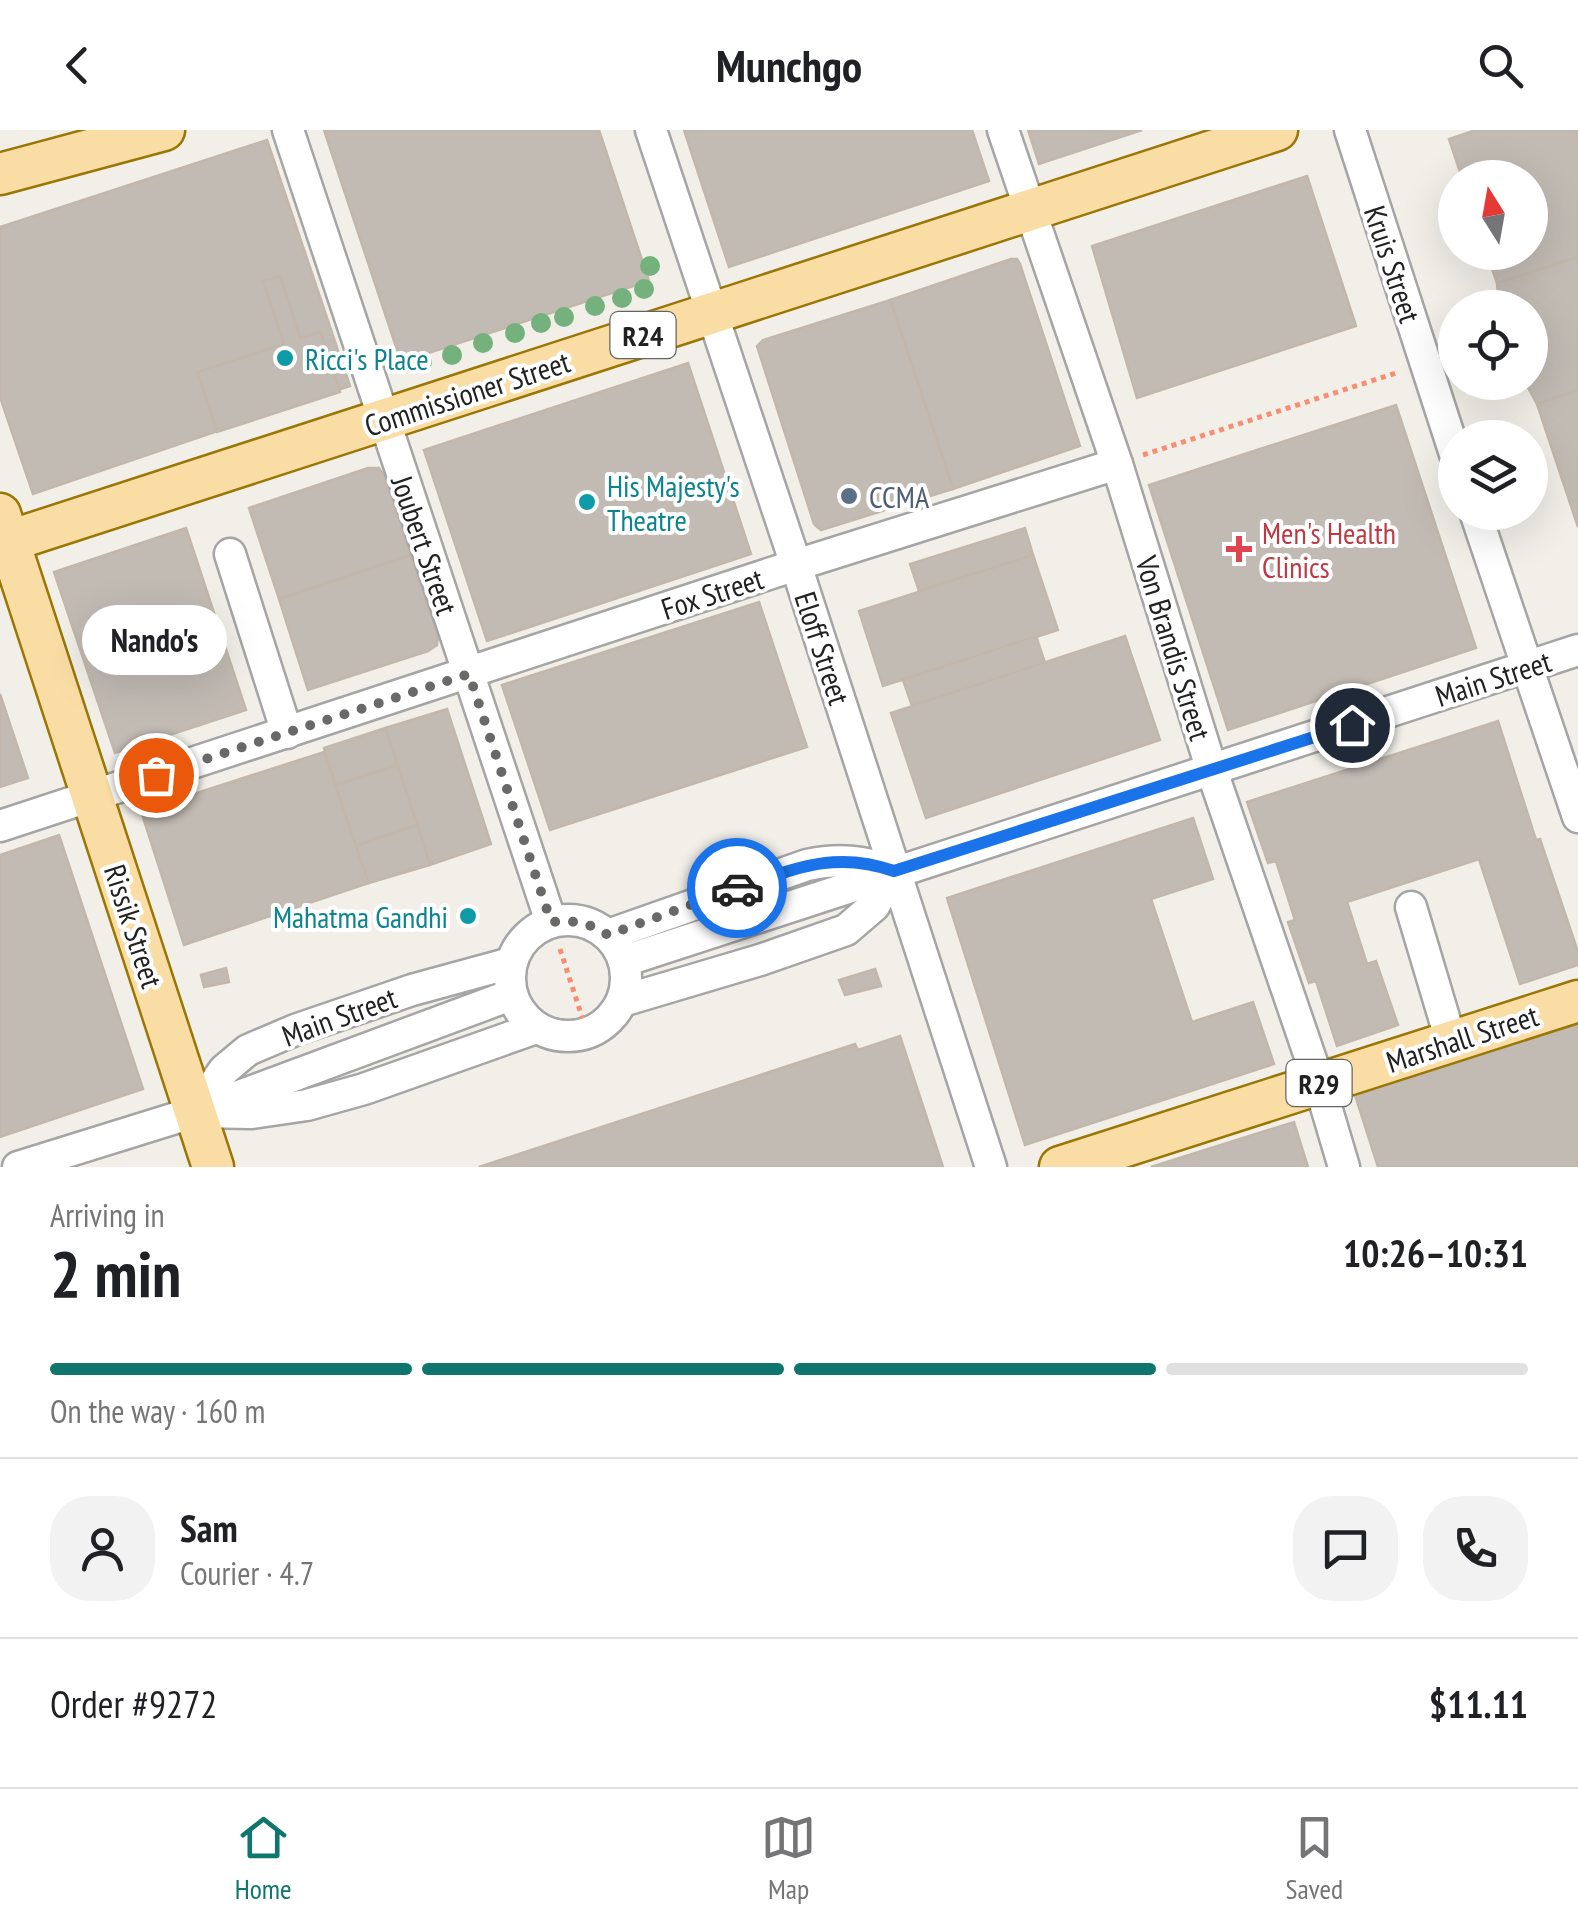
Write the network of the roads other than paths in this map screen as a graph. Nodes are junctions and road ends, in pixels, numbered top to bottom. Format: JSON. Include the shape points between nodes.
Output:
{"nodes":[{"id":1,"x":164,"y":130,"type":"edge"},
{"id":2,"x":288,"y":130,"type":"edge"},
{"id":3,"x":650,"y":130,"type":"edge"},
{"id":4,"x":1003,"y":130,"type":"edge"},
{"id":5,"x":1276,"y":130,"type":"edge"},
{"id":6,"x":1350,"y":130,"type":"edge"},
{"id":7,"x":0,"y":174,"type":"edge"},
{"id":8,"x":1030,"y":210,"type":"junction"},
{"id":9,"x":711,"y":312,"type":"junction"},
{"id":10,"x":1443,"y":420,"type":"edge"},
{"id":11,"x":382,"y":421,"type":"junction"},
{"id":12,"x":1116,"y":464,"type":"junction"},
{"id":13,"x":1481,"y":530,"type":"edge"},
{"id":14,"x":3,"y":533,"type":"edge"},
{"id":15,"x":230,"y":554,"type":"dead end"},
{"id":16,"x":796,"y":565,"type":"junction"},
{"id":17,"x":1578,"y":650,"type":"edge"},
{"id":18,"x":1526,"y":667,"type":"junction"},
{"id":19,"x":469,"y":674,"type":"junction"},
{"id":20,"x":287,"y":733,"type":"junction"},
{"id":21,"x":1212,"y":771,"type":"junction"},
{"id":22,"x":91,"y":796,"type":"junction"},
{"id":23,"x":1578,"y":817,"type":"edge"},
{"id":24,"x":0,"y":826,"type":"edge"},
{"id":25,"x":894,"y":871,"type":"junction"},
{"id":26,"x":1410,"y":908,"type":"dead end"},
{"id":27,"x":551,"y":922,"type":"junction"},
{"id":28,"x":608,"y":935,"type":"junction"},
{"id":29,"x":624,"y":961,"type":"junction"},
{"id":30,"x":511,"y":962,"type":"junction"},
{"id":31,"x":511,"y":995,"type":"junction"},
{"id":32,"x":622,"y":1000,"type":"junction"},
{"id":33,"x":1578,"y":1001,"type":"edge"},
{"id":34,"x":536,"y":1028,"type":"junction"},
{"id":35,"x":1451,"y":1041,"type":"junction"},
{"id":36,"x":1319,"y":1083,"type":"junction"},
{"id":37,"x":195,"y":1112,"type":"junction"},
{"id":38,"x":18,"y":1167,"type":"edge"},
{"id":39,"x":214,"y":1167,"type":"edge"},
{"id":40,"x":992,"y":1167,"type":"edge"},
{"id":41,"x":1060,"y":1167,"type":"edge"},
{"id":42,"x":1344,"y":1167,"type":"edge"}],
"edges":[{"from":1,"to":7,"type":"main road"},
{"from":2,"to":11,"type":"street","name":"Joubert Street"},
{"from":3,"to":9,"type":"street","name":"Eloff Street"},
{"from":4,"to":8,"type":"street","name":"Von Brandis Street"},
{"from":5,"to":8,"type":"main road","name":"Commissioner Street","number":"R24"},
{"from":6,"to":10,"type":"street","name":"Kruis Street"},
{"from":8,"to":9,"type":"main road","name":"Commissioner Street","number":"R24"},
{"from":8,"to":12,"type":"street","name":"Von Brandis Street"},
{"from":9,"to":11,"type":"main road","name":"Commissioner Street","number":"R24"},
{"from":9,"to":16,"type":"street","name":"Eloff Street"},
{"from":11,"to":14,"type":"main road","name":"Commissioner Street","number":"R24"},
{"from":11,"to":19,"type":"street","name":"Joubert Street"},
{"from":12,"to":16,"type":"street","name":"Fox Street"},
{"from":12,"to":21,"type":"street","name":"Von Brandis Street"},
{"from":13,"to":18,"type":"street"},
{"from":14,"to":22,"type":"main road","name":"Rissik Street"},
{"from":15,"to":20,"type":"street"},
{"from":16,"to":19,"type":"street","name":"Fox Street"},
{"from":16,"to":25,"type":"street","name":"Eloff Street"},
{"from":17,"to":18,"type":"street","name":"Main Street"},
{"from":18,"to":21,"type":"street","name":"Main Street"},
{"from":18,"to":23,"type":"street"},
{"from":19,"to":20,"type":"street","name":"Fox Street"},
{"from":19,"to":27,"type":"street","name":"Joubert Street"},
{"from":20,"to":22,"type":"street","name":"Fox Street"},
{"from":21,"to":25,"type":"street","name":"Main Street"},
{"from":21,"to":36,"type":"street","name":"Von Brandis Street"},
{"from":22,"to":24,"type":"street","name":"Fox Street"},
{"from":22,"to":37,"type":"main road","name":"Rissik Street"},
{"from":25,"to":28,"type":"street","via":[[856,860],[807,865]]},
{"from":25,"to":29,"type":"street","name":"Main Street"},
{"from":25,"to":32,"type":"street","via":[[874,906],[846,930]]},
{"from":25,"to":40,"type":"street","name":"Eloff Street"},
{"from":26,"to":35,"type":"street"},
{"from":27,"to":28,"type":"street","via":[[590,924]]},
{"from":27,"to":30,"type":"street","via":[[520,945]]},
{"from":28,"to":29,"type":"street"},
{"from":29,"to":32,"type":"street"},
{"from":30,"to":31,"type":"street"},
{"from":30,"to":37,"type":"street","name":"Main Street","via":[[248,1050],[224,1070]]},
{"from":31,"to":34,"type":"street"},
{"from":31,"to":37,"type":"street"},
{"from":32,"to":34,"type":"street","via":[[590,1039]]},
{"from":33,"to":35,"type":"main road","name":"Marshall Street","number":"R29"},
{"from":34,"to":37,"type":"street","via":[[306,1106]]},
{"from":35,"to":36,"type":"main road","name":"Marshall Street","number":"R29"},
{"from":36,"to":41,"type":"main road","name":"Marshall Street","number":"R29"},
{"from":36,"to":42,"type":"street","name":"Von Brandis Street"},
{"from":37,"to":38,"type":"street"},
{"from":37,"to":39,"type":"main road","name":"Rissik Street"}]}
